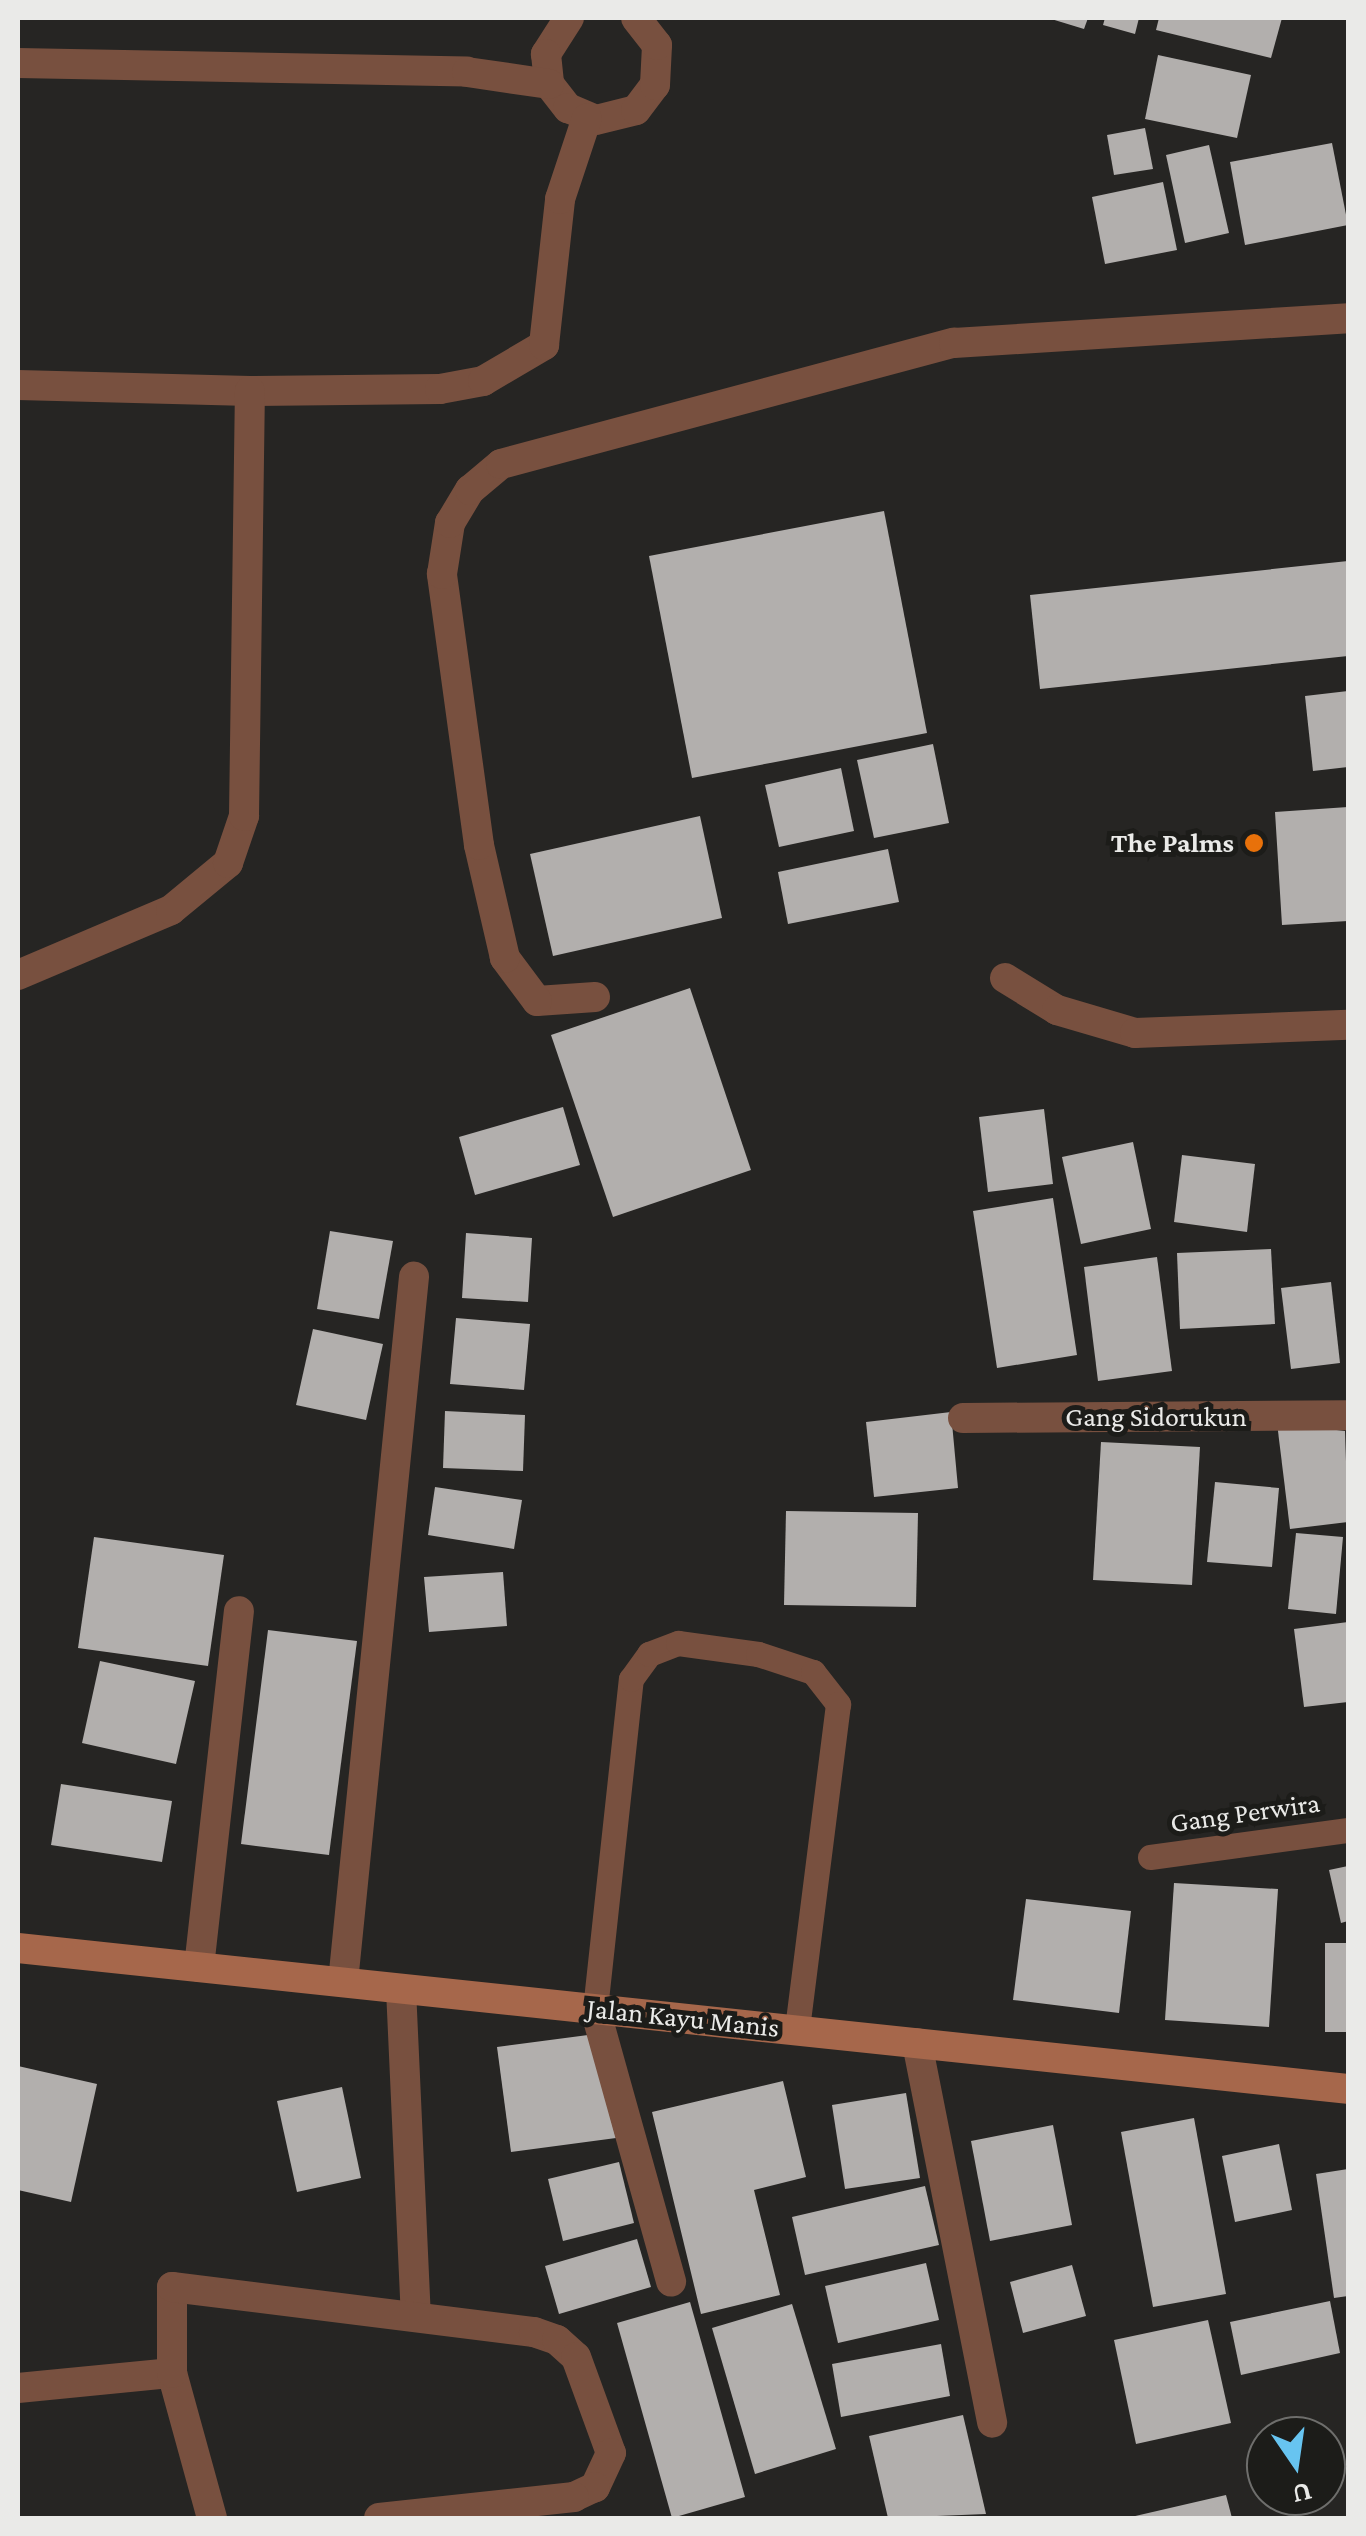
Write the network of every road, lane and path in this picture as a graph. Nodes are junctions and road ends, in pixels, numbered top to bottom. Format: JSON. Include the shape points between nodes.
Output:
{"nodes":[{"id":1,"x":569,"y":18,"type":"edge"},
{"id":2,"x":639,"y":18,"type":"edge"},
{"id":3,"x":18,"y":63,"type":"edge"},
{"id":4,"x":549,"y":84,"type":"junction"},
{"id":5,"x":586,"y":118,"type":"junction"},
{"id":6,"x":1348,"y":318,"type":"edge"},
{"id":7,"x":18,"y":385,"type":"edge"},
{"id":8,"x":250,"y":391,"type":"junction"},
{"id":9,"x":18,"y":975,"type":"edge"},
{"id":10,"x":1005,"y":978,"type":"dead end"},
{"id":11,"x":595,"y":996,"type":"dead end"},
{"id":12,"x":1348,"y":1025,"type":"edge"},
{"id":13,"x":414,"y":1277,"type":"dead end"},
{"id":14,"x":1348,"y":1415,"type":"edge"},
{"id":15,"x":963,"y":1418,"type":"dead end"},
{"id":16,"x":239,"y":1611,"type":"dead end"},
{"id":17,"x":1348,"y":1830,"type":"edge"},
{"id":18,"x":1150,"y":1856,"type":"dead end"},
{"id":19,"x":18,"y":1948,"type":"edge"},
{"id":20,"x":199,"y":1967,"type":"junction"},
{"id":21,"x":343,"y":1982,"type":"junction"},
{"id":22,"x":401,"y":1988,"type":"junction"},
{"id":23,"x":595,"y":2009,"type":"junction"},
{"id":24,"x":797,"y":2030,"type":"junction"},
{"id":25,"x":917,"y":2043,"type":"junction"},
{"id":26,"x":1348,"y":2089,"type":"edge"},
{"id":27,"x":671,"y":2282,"type":"dead end"},
{"id":28,"x":416,"y":2316,"type":"junction"},
{"id":29,"x":172,"y":2373,"type":"junction"},
{"id":30,"x":18,"y":2388,"type":"edge"},
{"id":31,"x":992,"y":2424,"type":"dead end"},
{"id":32,"x":212,"y":2518,"type":"edge"},
{"id":33,"x":379,"y":2518,"type":"edge"}],
"edges":[{"from":1,"to":4,"type":"street","via":[[546,54]]},
{"from":2,"to":5,"type":"street","via":[[659,55],[650,95],[627,115]]},
{"from":3,"to":4,"type":"street","via":[[467,72]]},
{"from":4,"to":5,"type":"street","via":[[560,102]]},
{"from":5,"to":8,"type":"street","via":[[560,198],[544,345],[528,360],[483,381],[440,389]]},
{"from":6,"to":11,"type":"street","via":[[954,343],[501,464],[470,490],[450,523],[442,574],[479,844],[505,958],[537,1000]]},
{"from":7,"to":8,"type":"street"},
{"from":8,"to":9,"type":"street","via":[[244,816],[228,863],[171,910]]},
{"from":10,"to":12,"type":"street","via":[[1057,1010],[1136,1033]]},
{"from":13,"to":21,"type":"street"},
{"from":14,"to":15,"type":"street","name":"Gang Sidorukun"},
{"from":16,"to":20,"type":"street"},
{"from":17,"to":18,"type":"lane","name":"Gang Perwira"},
{"from":19,"to":20,"type":"street","name":"Jalan Kayu Manis"},
{"from":20,"to":21,"type":"street","name":"Jalan Kayu Manis"},
{"from":21,"to":22,"type":"street","name":"Jalan Kayu Manis"},
{"from":22,"to":23,"type":"street","name":"Jalan Kayu Manis"},
{"from":22,"to":28,"type":"street"},
{"from":23,"to":24,"type":"street","name":"Jalan Kayu Manis"},
{"from":23,"to":24,"type":"lane","via":[[631,1679],[649,1654],[678,1644],[758,1654],[812,1672],[838,1704]]},
{"from":23,"to":27,"type":"street"},
{"from":24,"to":25,"type":"street","name":"Jalan Kayu Manis"},
{"from":25,"to":26,"type":"street","name":"Jalan Kayu Manis"},
{"from":25,"to":31,"type":"street"},
{"from":28,"to":29,"type":"street","via":[[172,2287]]},
{"from":28,"to":33,"type":"street","via":[[557,2340],[576,2357],[611,2453],[595,2487],[574,2497]]},
{"from":29,"to":30,"type":"street"},
{"from":29,"to":32,"type":"street"}]}
